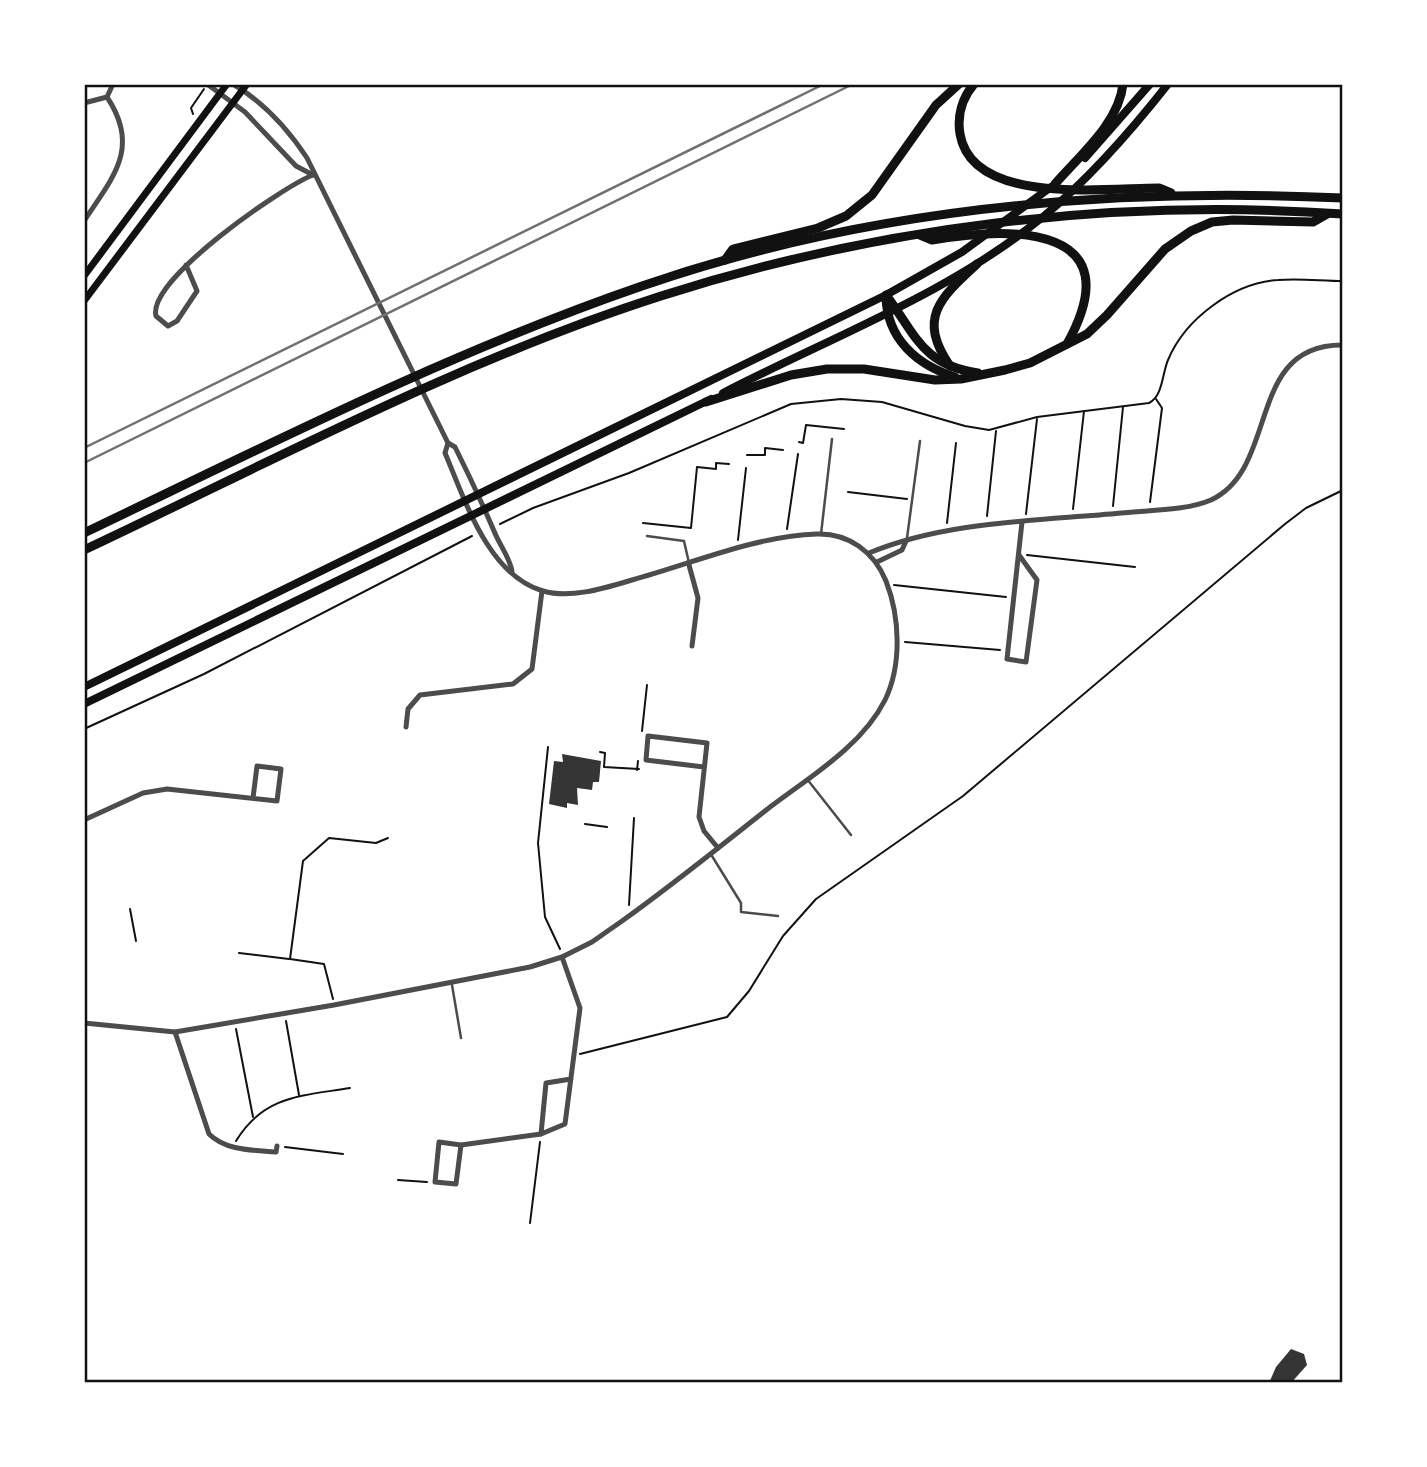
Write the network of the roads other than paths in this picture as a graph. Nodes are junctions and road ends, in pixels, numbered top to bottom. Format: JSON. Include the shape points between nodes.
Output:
{"nodes":[{"id":1,"x":113,"y":84,"type":"edge"},
{"id":2,"x":207,"y":84,"type":"edge"},
{"id":3,"x":227,"y":84,"type":"edge"},
{"id":4,"x":233,"y":84,"type":"edge"},
{"id":5,"x":959,"y":84,"type":"edge"},
{"id":6,"x":974,"y":84,"type":"edge"},
{"id":7,"x":1123,"y":84,"type":"edge"},
{"id":8,"x":1150,"y":84,"type":"edge"},
{"id":9,"x":1168,"y":84,"type":"edge"},
{"id":10,"x":245,"y":87,"type":"edge"},
{"id":11,"x":220,"y":94,"type":"junction"},
{"id":12,"x":107,"y":97,"type":"junction"},
{"id":13,"x":233,"y":102,"type":"junction"},
{"id":14,"x":84,"y":103,"type":"edge"},
{"id":15,"x":313,"y":175,"type":"junction"},
{"id":16,"x":1055,"y":184,"type":"junction"},
{"id":17,"x":1173,"y":194,"type":"junction"},
{"id":18,"x":1343,"y":198,"type":"edge"},
{"id":19,"x":1328,"y":213,"type":"junction"},
{"id":20,"x":1343,"y":214,"type":"edge"},
{"id":21,"x":84,"y":221,"type":"edge"},
{"id":22,"x":920,"y":235,"type":"junction"},
{"id":23,"x":725,"y":260,"type":"junction"},
{"id":24,"x":976,"y":264,"type":"junction"},
{"id":25,"x":186,"y":265,"type":"junction"},
{"id":26,"x":84,"y":276,"type":"edge"},
{"id":27,"x":886,"y":295,"type":"junction"},
{"id":28,"x":84,"y":301,"type":"edge"},
{"id":29,"x":897,"y":310,"type":"junction"},
{"id":30,"x":886,"y":314,"type":"junction"},
{"id":31,"x":1067,"y":344,"type":"junction"},
{"id":32,"x":1343,"y":345,"type":"edge"},
{"id":33,"x":951,"y":367,"type":"junction"},
{"id":34,"x":983,"y":374,"type":"junction"},
{"id":35,"x":961,"y":379,"type":"junction"},
{"id":36,"x":706,"y":402,"type":"junction"},
{"id":37,"x":832,"y":439,"type":"dead end"},
{"id":38,"x":920,"y":441,"type":"dead end"},
{"id":39,"x":447,"y":443,"type":"junction"},
{"id":40,"x":480,"y":495,"type":"junction"},
{"id":41,"x":467,"y":501,"type":"junction"},
{"id":42,"x":486,"y":509,"type":"junction"},
{"id":43,"x":473,"y":516,"type":"junction"},
{"id":44,"x":1023,"y":522,"type":"junction"},
{"id":45,"x":84,"y":533,"type":"edge"},
{"id":46,"x":821,"y":534,"type":"junction"},
{"id":47,"x":647,"y":536,"type":"dead end"},
{"id":48,"x":906,"y":541,"type":"junction"},
{"id":49,"x":84,"y":550,"type":"edge"},
{"id":50,"x":869,"y":553,"type":"junction"},
{"id":51,"x":1019,"y":555,"type":"junction"},
{"id":52,"x":877,"y":562,"type":"junction"},
{"id":53,"x":690,"y":565,"type":"junction"},
{"id":54,"x":512,"y":571,"type":"junction"},
{"id":55,"x":542,"y":591,"type":"junction"},
{"id":56,"x":692,"y":646,"type":"dead end"},
{"id":57,"x":84,"y":687,"type":"edge"},
{"id":58,"x":84,"y":704,"type":"edge"},
{"id":59,"x":407,"y":727,"type":"dead end"},
{"id":60,"x":704,"y":767,"type":"junction"},
{"id":61,"x":807,"y":779,"type":"junction"},
{"id":62,"x":253,"y":798,"type":"junction"},
{"id":63,"x":84,"y":820,"type":"edge"},
{"id":64,"x":851,"y":835,"type":"dead end"},
{"id":65,"x":718,"y":848,"type":"junction"},
{"id":66,"x":710,"y":853,"type":"junction"},
{"id":67,"x":778,"y":916,"type":"dead end"},
{"id":68,"x":562,"y":957,"type":"junction"},
{"id":69,"x":452,"y":981,"type":"junction"},
{"id":70,"x":84,"y":1023,"type":"edge"},
{"id":71,"x":175,"y":1032,"type":"junction"},
{"id":72,"x":461,"y":1038,"type":"dead end"},
{"id":73,"x":571,"y":1079,"type":"junction"},
{"id":74,"x":541,"y":1134,"type":"junction"},
{"id":75,"x":461,"y":1145,"type":"junction"},
{"id":76,"x":277,"y":1146,"type":"road end"}],
"edges":[{"from":1,"to":12,"type":"street"},
{"from":2,"to":11,"type":"street"},
{"from":3,"to":11,"type":"main road"},
{"from":4,"to":10,"type":"street"},
{"from":5,"to":23,"type":"highway","via":[[936,104],[872,195],[846,216],[818,228],[733,249]]},
{"from":6,"to":17,"type":"highway","via":[[961,106],[961,139],[972,162],[991,176],[1026,186],[1159,188]]},
{"from":7,"to":16,"type":"highway","via":[[1121,100],[1108,122]]},
{"from":8,"to":16,"type":"main road","via":[[1111,131]]},
{"from":9,"to":24,"type":"main road","via":[[1103,159],[1044,216]]},
{"from":10,"to":13,"type":"main road"},
{"from":10,"to":15,"type":"street","via":[[293,136]]},
{"from":11,"to":13,"type":"street"},
{"from":11,"to":26,"type":"main road"},
{"from":12,"to":14,"type":"street"},
{"from":12,"to":21,"type":"street","via":[[122,126],[124,147],[117,170]]},
{"from":13,"to":15,"type":"street","via":[[296,166]]},
{"from":13,"to":28,"type":"main road"},
{"from":15,"to":25,"type":"street","via":[[214,239]]},
{"from":15,"to":39,"type":"street"},
{"from":16,"to":27,"type":"main road","via":[[962,252]]},
{"from":17,"to":18,"type":"highway"},
{"from":17,"to":23,"type":"highway","via":[[998,206],[849,231]]},
{"from":19,"to":20,"type":"highway"},
{"from":19,"to":22,"type":"highway","via":[[1173,210],[1074,215]]},
{"from":19,"to":31,"type":"highway","via":[[1313,222],[1233,220],[1191,231],[1165,249],[1087,334]]},
{"from":22,"to":31,"type":"highway","via":[[932,240],[1006,233],[1046,237],[1071,253],[1086,279],[1084,313]]},
{"from":22,"to":49,"type":"highway","via":[[802,257],[661,297],[504,354]]},
{"from":23,"to":45,"type":"highway","via":[[544,321],[431,368]]},
{"from":24,"to":29,"type":"main road"},
{"from":24,"to":33,"type":"highway","via":[[950,289],[934,318],[938,348]]},
{"from":25,"to":25,"type":"street","via":[[156,305],[156,316],[169,326],[197,292]]},
{"from":27,"to":29,"type":"highway"},
{"from":27,"to":30,"type":"highway"},
{"from":27,"to":40,"type":"main road"},
{"from":29,"to":30,"type":"main road"},
{"from":29,"to":33,"type":"highway","via":[[921,348]]},
{"from":30,"to":35,"type":"highway","via":[[914,358]]},
{"from":30,"to":36,"type":"main road"},
{"from":31,"to":34,"type":"highway","via":[[1030,363]]},
{"from":32,"to":44,"type":"street","via":[[1321,346],[1292,362],[1275,388],[1244,465],[1222,494],[1201,503]]},
{"from":33,"to":34,"type":"highway"},
{"from":34,"to":35,"type":"highway"},
{"from":35,"to":36,"type":"highway","via":[[827,369],[791,375]]},
{"from":36,"to":42,"type":"main road"},
{"from":37,"to":46,"type":"lane"},
{"from":38,"to":48,"type":"lane"},
{"from":39,"to":40,"type":"street","via":[[455,447]]},
{"from":39,"to":41,"type":"street","via":[[444,453]]},
{"from":40,"to":41,"type":"main road"},
{"from":40,"to":42,"type":"street"},
{"from":41,"to":43,"type":"street"},
{"from":41,"to":57,"type":"main road"},
{"from":42,"to":43,"type":"main road"},
{"from":42,"to":54,"type":"street"},
{"from":43,"to":54,"type":"street","via":[[500,562]]},
{"from":43,"to":58,"type":"main road"},
{"from":44,"to":48,"type":"street"},
{"from":44,"to":51,"type":"street"},
{"from":46,"to":50,"type":"street","via":[[842,538]]},
{"from":46,"to":53,"type":"street","via":[[787,537]]},
{"from":47,"to":53,"type":"lane","via":[[684,541]]},
{"from":48,"to":50,"type":"street"},
{"from":48,"to":52,"type":"street","via":[[902,550]]},
{"from":50,"to":52,"type":"street"},
{"from":51,"to":51,"type":"street","via":[[1037,580],[1026,662],[1007,660]]},
{"from":52,"to":61,"type":"street","via":[[887,584],[897,641],[893,679],[878,712]]},
{"from":53,"to":55,"type":"street","via":[[576,593]]},
{"from":53,"to":56,"type":"street","via":[[698,598]]},
{"from":54,"to":55,"type":"street"},
{"from":55,"to":59,"type":"street","via":[[532,669],[525,678],[513,684],[420,695],[408,709]]},
{"from":60,"to":60,"type":"street","via":[[707,743],[648,736],[646,760]]},
{"from":60,"to":65,"type":"street","via":[[700,824]]},
{"from":61,"to":64,"type":"lane"},
{"from":61,"to":65,"type":"street"},
{"from":62,"to":62,"type":"street","via":[[277,801],[281,769],[257,766]]},
{"from":62,"to":63,"type":"street","via":[[167,789],[143,793]]},
{"from":65,"to":66,"type":"street"},
{"from":66,"to":67,"type":"lane","via":[[741,903],[741,912]]},
{"from":66,"to":68,"type":"street","via":[[614,927]]},
{"from":68,"to":69,"type":"street"},
{"from":68,"to":73,"type":"street","via":[[579,999]]},
{"from":69,"to":71,"type":"street"},
{"from":69,"to":72,"type":"lane"},
{"from":70,"to":71,"type":"street"},
{"from":71,"to":76,"type":"street","via":[[209,1134],[219,1143],[233,1146],[276,1152]]},
{"from":73,"to":74,"type":"street","via":[[565,1124]]},
{"from":73,"to":74,"type":"street","via":[[546,1083]]},
{"from":74,"to":75,"type":"street"},
{"from":75,"to":75,"type":"street","via":[[456,1184],[435,1182],[439,1142]]}]}
